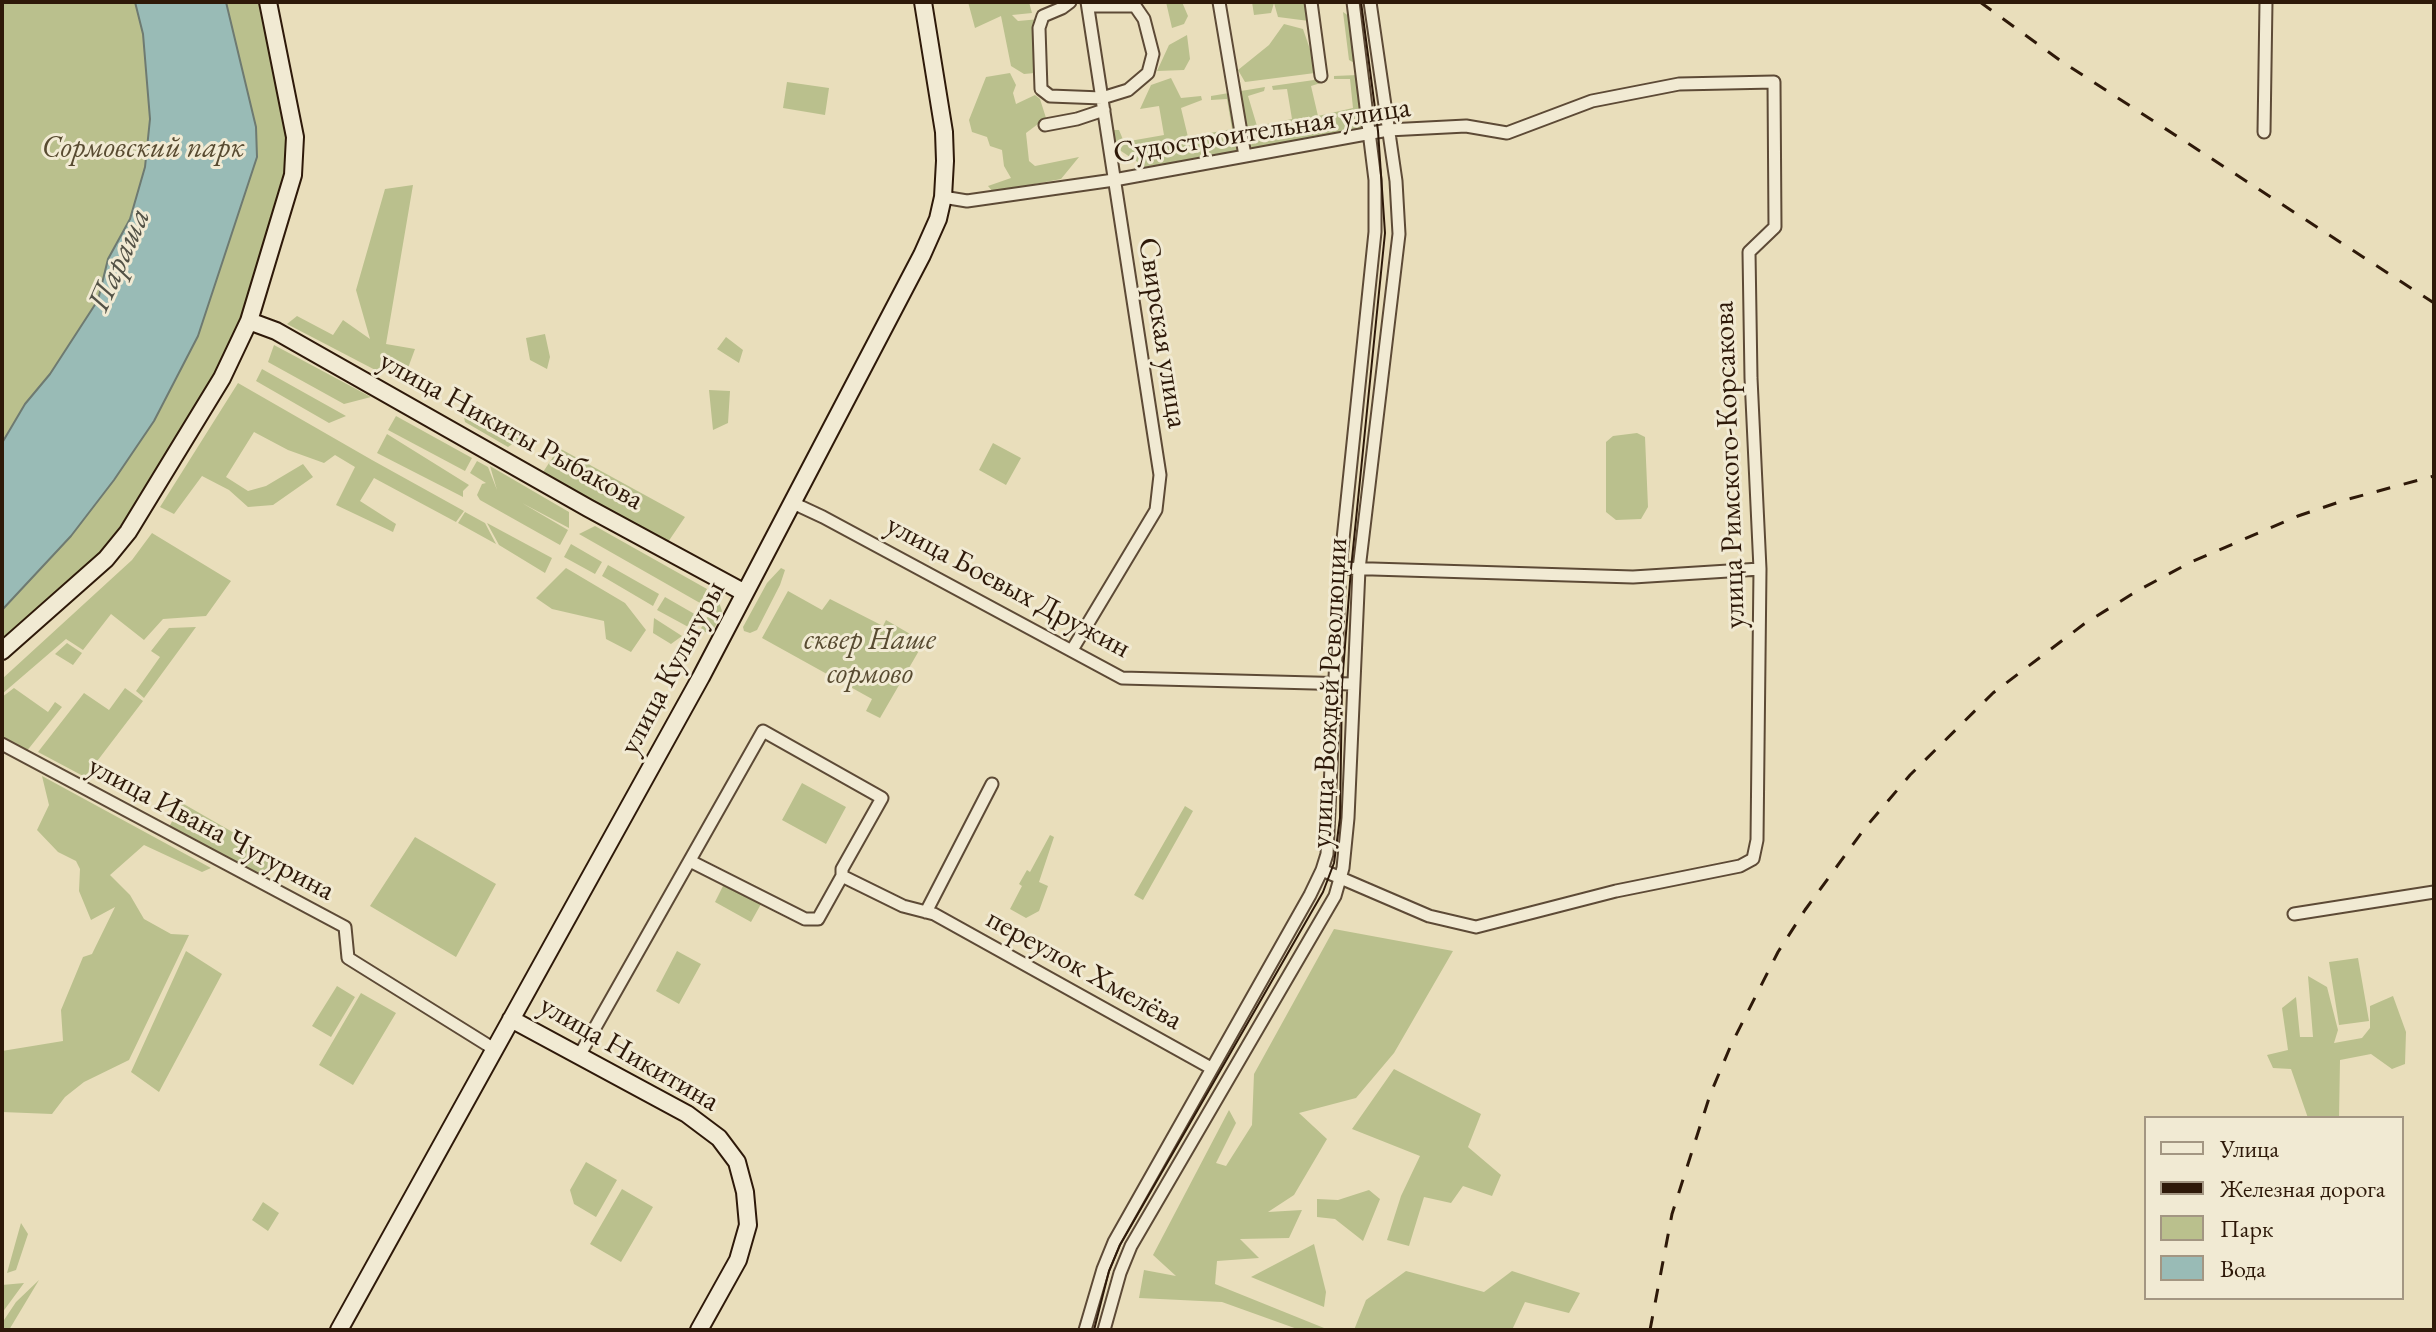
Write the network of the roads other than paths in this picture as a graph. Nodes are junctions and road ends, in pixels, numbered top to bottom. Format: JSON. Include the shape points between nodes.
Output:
{"nodes":[{"id":1,"x":268,"y":2,"type":"edge"},
{"id":2,"x":923,"y":2,"type":"edge"},
{"id":3,"x":1070,"y":2,"type":"edge"},
{"id":4,"x":1219,"y":2,"type":"edge"},
{"id":5,"x":1311,"y":2,"type":"edge"},
{"id":6,"x":1353,"y":2,"type":"edge"},
{"id":7,"x":1370,"y":2,"type":"edge"},
{"id":8,"x":2266,"y":2,"type":"edge"},
{"id":9,"x":1087,"y":4,"type":"edge"},
{"id":10,"x":1321,"y":76,"type":"dead end"},
{"id":11,"x":1774,"y":82,"type":"joint"},
{"id":12,"x":1103,"y":104,"type":"junction"},
{"id":13,"x":1045,"y":125,"type":"dead end"},
{"id":14,"x":1388,"y":130,"type":"junction"},
{"id":15,"x":2264,"y":132,"type":"dead end"},
{"id":16,"x":1370,"y":133,"type":"junction"},
{"id":17,"x":1245,"y":156,"type":"junction"},
{"id":18,"x":1114,"y":180,"type":"junction"},
{"id":19,"x":943,"y":197,"type":"junction"},
{"id":20,"x":249,"y":321,"type":"junction"},
{"id":21,"x":793,"y":503,"type":"junction"},
{"id":22,"x":1340,"y":568,"type":"junction"},
{"id":23,"x":1359,"y":569,"type":"junction"},
{"id":24,"x":1760,"y":569,"type":"junction"},
{"id":25,"x":745,"y":593,"type":"junction"},
{"id":26,"x":1072,"y":650,"type":"junction"},
{"id":27,"x":2,"y":651,"type":"edge"},
{"id":28,"x":1333,"y":684,"type":"junction"},
{"id":29,"x":1352,"y":684,"type":"junction"},
{"id":30,"x":2,"y":744,"type":"edge"},
{"id":31,"x":992,"y":784,"type":"dead end"},
{"id":32,"x":690,"y":861,"type":"junction"},
{"id":33,"x":1322,"y":870,"type":"junction"},
{"id":34,"x":842,"y":876,"type":"junction"},
{"id":35,"x":1340,"y":879,"type":"junction"},
{"id":36,"x":2434,"y":892,"type":"edge"},
{"id":37,"x":930,"y":913,"type":"junction"},
{"id":38,"x":2294,"y":914,"type":"dead end"},
{"id":39,"x":511,"y":1019,"type":"junction"},
{"id":40,"x":494,"y":1049,"type":"junction"},
{"id":41,"x":579,"y":1056,"type":"junction"},
{"id":42,"x":1211,"y":1068,"type":"junction"},
{"id":43,"x":339,"y":1330,"type":"edge"},
{"id":44,"x":699,"y":1330,"type":"edge"},
{"id":45,"x":1085,"y":1330,"type":"edge"},
{"id":46,"x":1104,"y":1330,"type":"edge"}],
"edges":[{"from":1,"to":20,"type":"street","via":[[295,137],[293,175]]},
{"from":2,"to":19,"type":"street","name":"улица Культуры","via":[[944,132]]},
{"from":3,"to":12,"type":"street","via":[[1043,16],[1041,89],[1050,96]]},
{"from":4,"to":17,"type":"street"},
{"from":5,"to":10,"type":"street"},
{"from":6,"to":16,"type":"street","name":"улица Вождей Революции"},
{"from":7,"to":14,"type":"street","name":"улица Вождей Революции"},
{"from":8,"to":15,"type":"street"},
{"from":9,"to":12,"type":"street","name":"Свирская улица"},
{"from":9,"to":12,"type":"street","via":[[1135,6],[1153,54],[1148,73]]},
{"from":11,"to":14,"type":"street","name":"Судостроительная улица","via":[[1679,84],[1592,101],[1507,133],[1466,126]]},
{"from":11,"to":24,"type":"street","name":"улица Римского-Корсакова","via":[[1775,227],[1749,252]]},
{"from":12,"to":13,"type":"street","via":[[1077,119]]},
{"from":12,"to":18,"type":"street","name":"Свирская улица"},
{"from":14,"to":16,"type":"street","name":"Судостроительная улица"},
{"from":14,"to":23,"type":"street","name":"улица Вождей Революции","via":[[1399,234]]},
{"from":16,"to":17,"type":"street","name":"Судостроительная улица"},
{"from":16,"to":22,"type":"street","name":"улица Вождей Революции","via":[[1375,232]]},
{"from":17,"to":18,"type":"street","name":"Судостроительная улица"},
{"from":18,"to":19,"type":"street","name":"Судостроительная улица","via":[[967,201]]},
{"from":18,"to":26,"type":"street","name":"Свирская улица","via":[[1160,475],[1158,499]]},
{"from":19,"to":21,"type":"street","name":"улица Культуры","via":[[922,255]]},
{"from":20,"to":25,"type":"street","name":"улица Никиты Рыбакова","via":[[276,331]]},
{"from":20,"to":27,"type":"street","via":[[222,378],[128,532],[106,559]]},
{"from":21,"to":25,"type":"street","name":"улица Культуры"},
{"from":21,"to":26,"type":"street","name":"улица Боевых Дружин"},
{"from":22,"to":23,"type":"street"},
{"from":22,"to":28,"type":"street","name":"улица Вождей Революции"},
{"from":23,"to":24,"type":"street","via":[[1633,577]]},
{"from":23,"to":29,"type":"street","name":"улица Вождей Революции"},
{"from":24,"to":35,"type":"street","name":"улица Римского-Корсакова","via":[[1753,859],[1476,927],[1429,916]]},
{"from":25,"to":39,"type":"street","name":"улица Культуры"},
{"from":26,"to":28,"type":"street","name":"улица Боевых Дружин","via":[[1122,678]]},
{"from":28,"to":29,"type":"street","name":"улица Боевых Дружин"},
{"from":28,"to":33,"type":"street","name":"улица Вождей Революции","via":[[1329,831]]},
{"from":29,"to":35,"type":"street","name":"улица Вождей Революции","via":[[1348,818]]},
{"from":30,"to":40,"type":"street","name":"улица Ивана Чугурина","via":[[345,927],[348,958]]},
{"from":31,"to":37,"type":"street"},
{"from":32,"to":34,"type":"street","via":[[805,919],[818,919]]},
{"from":32,"to":34,"type":"street","via":[[763,731],[882,798]]},
{"from":32,"to":41,"type":"street"},
{"from":33,"to":35,"type":"street"},
{"from":33,"to":42,"type":"street","name":"улица Вождей Революции"},
{"from":34,"to":37,"type":"street","name":"переулок Хмелёва","via":[[903,906]]},
{"from":35,"to":46,"type":"street","name":"улица Вождей Революции","via":[[1335,896],[1131,1246]]},
{"from":36,"to":38,"type":"street"},
{"from":37,"to":42,"type":"street","name":"переулок Хмелёва"},
{"from":39,"to":40,"type":"street","name":"улица Культуры"},
{"from":39,"to":41,"type":"street","name":"улица Никитина"},
{"from":40,"to":43,"type":"street","name":"улица Культуры"},
{"from":41,"to":44,"type":"street","name":"улица Никитина","via":[[687,1114],[719,1138],[737,1162],[748,1225],[738,1260]]},
{"from":42,"to":45,"type":"street","name":"улица Вождей Революции","via":[[1114,1242]]}]}
